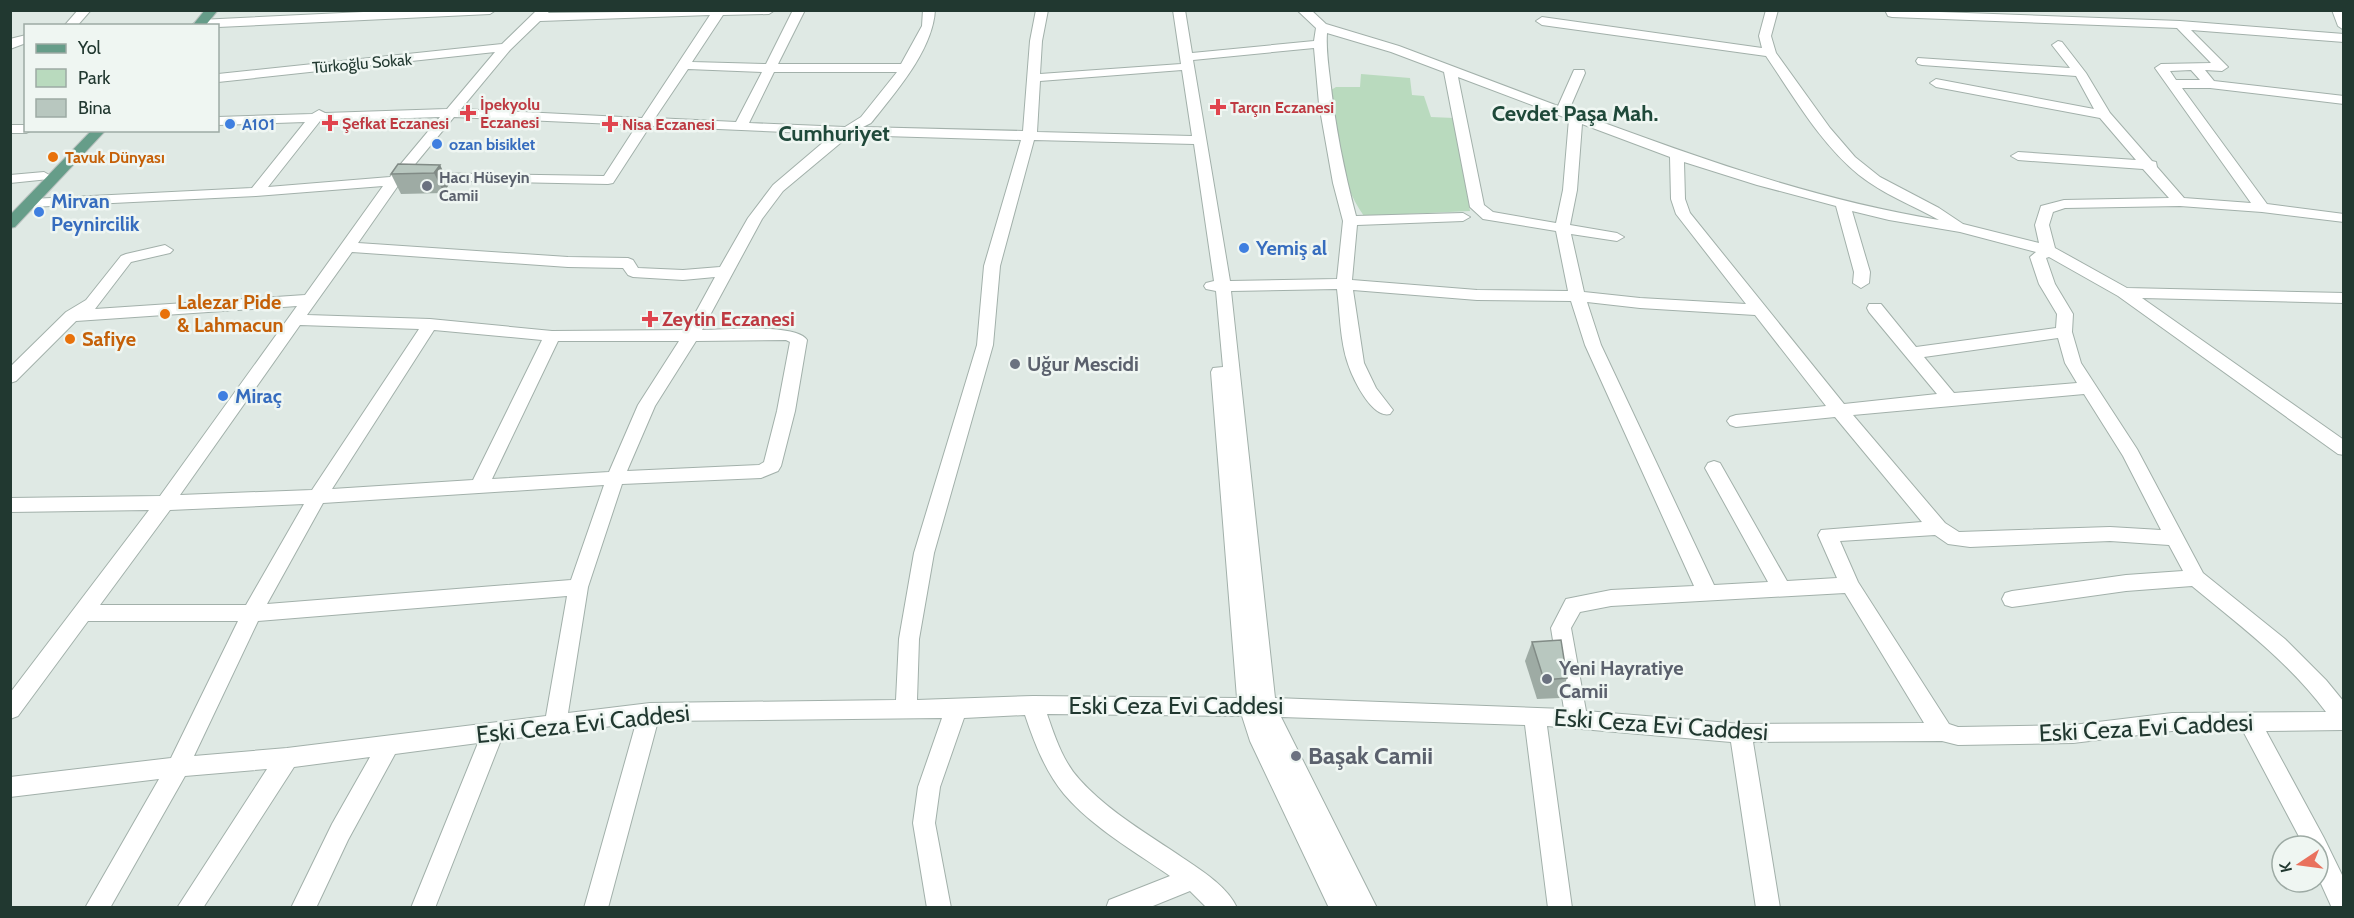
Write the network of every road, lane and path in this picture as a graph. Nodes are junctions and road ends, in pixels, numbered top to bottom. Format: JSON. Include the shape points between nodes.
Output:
{"nodes":[{"id":1,"x":85,"y":10,"type":"edge"},
{"id":2,"x":202,"y":10,"type":"edge"},
{"id":3,"x":212,"y":10,"type":"edge"},
{"id":4,"x":490,"y":10,"type":"edge"},
{"id":5,"x":770,"y":10,"type":"edge"},
{"id":6,"x":799,"y":10,"type":"edge"},
{"id":7,"x":929,"y":10,"type":"edge"},
{"id":8,"x":1057,"y":10,"type":"edge"},
{"id":9,"x":1171,"y":10,"type":"edge"},
{"id":10,"x":1179,"y":10,"type":"edge"},
{"id":11,"x":1303,"y":10,"type":"edge"},
{"id":12,"x":1580,"y":10,"type":"edge"},
{"id":13,"x":1772,"y":10,"type":"edge"},
{"id":14,"x":1891,"y":10,"type":"edge"},
{"id":15,"x":2338,"y":10,"type":"edge"},
{"id":16,"x":1042,"y":11,"type":"edge"},
{"id":17,"x":411,"y":12,"type":"edge"},
{"id":18,"x":718,"y":13,"type":"junction"},
{"id":19,"x":541,"y":14,"type":"edge"},
{"id":20,"x":1542,"y":21,"type":"dead end"},
{"id":21,"x":72,"y":24,"type":"edge"},
{"id":22,"x":195,"y":24,"type":"edge"},
{"id":23,"x":196,"y":24,"type":"edge"},
{"id":24,"x":212,"y":24,"type":"edge"},
{"id":25,"x":1580,"y":25,"type":"junction"},
{"id":26,"x":2180,"y":25,"type":"junction"},
{"id":27,"x":2343,"y":26,"type":"edge"},
{"id":28,"x":1322,"y":27,"type":"junction"},
{"id":29,"x":2343,"y":38,"type":"edge"},
{"id":30,"x":24,"y":39,"type":"edge"},
{"id":31,"x":10,"y":45,"type":"edge"},
{"id":32,"x":1320,"y":45,"type":"junction"},
{"id":33,"x":2058,"y":45,"type":"dead end"},
{"id":34,"x":506,"y":47,"type":"junction"},
{"id":35,"x":1770,"y":53,"type":"junction"},
{"id":36,"x":1922,"y":61,"type":"dead end"},
{"id":37,"x":1183,"y":62,"type":"junction"},
{"id":38,"x":684,"y":65,"type":"junction"},
{"id":39,"x":2194,"y":66,"type":"junction"},
{"id":40,"x":770,"y":68,"type":"junction"},
{"id":41,"x":905,"y":68,"type":"junction"},
{"id":42,"x":1450,"y":70,"type":"junction"},
{"id":43,"x":1579,"y":73,"type":"dead end"},
{"id":44,"x":2080,"y":73,"type":"junction"},
{"id":45,"x":219,"y":78,"type":"edge"},
{"id":46,"x":1035,"y":78,"type":"junction"},
{"id":47,"x":1936,"y":83,"type":"dead end"},
{"id":48,"x":2172,"y":84,"type":"junction"},
{"id":49,"x":2211,"y":84,"type":"junction"},
{"id":50,"x":2343,"y":100,"type":"edge"},
{"id":51,"x":452,"y":111,"type":"junction"},
{"id":52,"x":1569,"y":114,"type":"junction"},
{"id":53,"x":2104,"y":115,"type":"junction"},
{"id":54,"x":318,"y":116,"type":"junction"},
{"id":55,"x":219,"y":120,"type":"edge"},
{"id":56,"x":649,"y":120,"type":"junction"},
{"id":57,"x":743,"y":122,"type":"junction"},
{"id":58,"x":852,"y":129,"type":"junction"},
{"id":59,"x":86,"y":132,"type":"edge"},
{"id":60,"x":98,"y":132,"type":"edge"},
{"id":61,"x":1030,"y":133,"type":"junction"},
{"id":62,"x":1194,"y":137,"type":"junction"},
{"id":63,"x":1677,"y":155,"type":"junction"},
{"id":64,"x":2018,"y":156,"type":"dead end"},
{"id":65,"x":2151,"y":165,"type":"junction"},
{"id":66,"x":44,"y":176,"type":"junction"},
{"id":67,"x":10,"y":179,"type":"edge"},
{"id":68,"x":396,"y":179,"type":"junction"},
{"id":69,"x":256,"y":192,"type":"junction"},
{"id":70,"x":2180,"y":202,"type":"junction"},
{"id":71,"x":31,"y":203,"type":"junction"},
{"id":72,"x":1843,"y":204,"type":"junction"},
{"id":73,"x":2262,"y":208,"type":"junction"},
{"id":74,"x":10,"y":211,"type":"edge"},
{"id":75,"x":1463,"y":217,"type":"dead end"},
{"id":76,"x":2343,"y":218,"type":"edge"},
{"id":77,"x":1350,"y":221,"type":"junction"},
{"id":78,"x":10,"y":224,"type":"edge"},
{"id":79,"x":1562,"y":227,"type":"junction"},
{"id":80,"x":1960,"y":228,"type":"junction"},
{"id":81,"x":1617,"y":237,"type":"dead end"},
{"id":82,"x":348,"y":247,"type":"junction"},
{"id":83,"x":165,"y":250,"type":"dead end"},
{"id":84,"x":2048,"y":250,"type":"junction"},
{"id":85,"x":724,"y":272,"type":"junction"},
{"id":86,"x":1861,"y":283,"type":"dead end"},
{"id":87,"x":1344,"y":284,"type":"junction"},
{"id":88,"x":1217,"y":286,"type":"junction"},
{"id":89,"x":2124,"y":293,"type":"junction"},
{"id":90,"x":1577,"y":296,"type":"junction"},
{"id":91,"x":2343,"y":298,"type":"edge"},
{"id":92,"x":310,"y":300,"type":"junction"},
{"id":93,"x":1875,"y":308,"type":"dead end"},
{"id":94,"x":1761,"y":310,"type":"junction"},
{"id":95,"x":72,"y":316,"type":"junction"},
{"id":96,"x":295,"y":320,"type":"junction"},
{"id":97,"x":430,"y":324,"type":"junction"},
{"id":98,"x":2064,"y":332,"type":"junction"},
{"id":99,"x":692,"y":334,"type":"junction"},
{"id":100,"x":552,"y":336,"type":"junction"},
{"id":101,"x":1912,"y":353,"type":"junction"},
{"id":102,"x":10,"y":377,"type":"edge"},
{"id":103,"x":2088,"y":388,"type":"junction"},
{"id":104,"x":1950,"y":399,"type":"junction"},
{"id":105,"x":1384,"y":410,"type":"dead end"},
{"id":106,"x":1840,"y":411,"type":"junction"},
{"id":107,"x":1736,"y":421,"type":"dead end"},
{"id":108,"x":2343,"y":449,"type":"edge"},
{"id":109,"x":1714,"y":468,"type":"dead end"},
{"id":110,"x":616,"y":476,"type":"junction"},
{"id":111,"x":479,"y":487,"type":"junction"},
{"id":112,"x":318,"y":495,"type":"junction"},
{"id":113,"x":165,"y":503,"type":"junction"},
{"id":114,"x":10,"y":505,"type":"edge"},
{"id":115,"x":1938,"y":528,"type":"junction"},
{"id":116,"x":2176,"y":538,"type":"junction"},
{"id":117,"x":2196,"y":578,"type":"junction"},
{"id":118,"x":1850,"y":585,"type":"junction"},
{"id":119,"x":578,"y":587,"type":"junction"},
{"id":120,"x":1782,"y":589,"type":"junction"},
{"id":121,"x":1708,"y":594,"type":"junction"},
{"id":122,"x":2012,"y":599,"type":"dead end"},
{"id":123,"x":85,"y":613,"type":"junction"},
{"id":124,"x":252,"y":613,"type":"junction"},
{"id":125,"x":1033,"y":705,"type":"junction"},
{"id":126,"x":1258,"y":706,"type":"junction"},
{"id":127,"x":906,"y":708,"type":"junction"},
{"id":128,"x":956,"y":709,"type":"junction"},
{"id":129,"x":10,"y":710,"type":"edge"},
{"id":130,"x":650,"y":712,"type":"junction"},
{"id":131,"x":1534,"y":716,"type":"junction"},
{"id":132,"x":1577,"y":720,"type":"junction"},
{"id":133,"x":2343,"y":720,"type":"edge"},
{"id":134,"x":2249,"y":721,"type":"junction"},
{"id":135,"x":555,"y":724,"type":"junction"},
{"id":136,"x":1942,"y":732,"type":"junction"},
{"id":137,"x":1741,"y":733,"type":"junction"},
{"id":138,"x":493,"y":734,"type":"junction"},
{"id":139,"x":388,"y":745,"type":"junction"},
{"id":140,"x":287,"y":758,"type":"junction"},
{"id":141,"x":178,"y":767,"type":"junction"},
{"id":142,"x":10,"y":786,"type":"edge"},
{"id":143,"x":2310,"y":834,"type":"edge"},
{"id":144,"x":2330,"y":877,"type":"edge"},
{"id":145,"x":1193,"y":878,"type":"junction"},
{"id":146,"x":2343,"y":906,"type":"edge"},
{"id":147,"x":97,"y":908,"type":"edge"},
{"id":148,"x":189,"y":908,"type":"edge"},
{"id":149,"x":303,"y":908,"type":"edge"},
{"id":150,"x":423,"y":908,"type":"edge"},
{"id":151,"x":597,"y":908,"type":"edge"},
{"id":152,"x":939,"y":908,"type":"edge"},
{"id":153,"x":1118,"y":908,"type":"edge"},
{"id":154,"x":1225,"y":908,"type":"edge"},
{"id":155,"x":1342,"y":908,"type":"edge"},
{"id":156,"x":1365,"y":908,"type":"edge"},
{"id":157,"x":1560,"y":908,"type":"edge"},
{"id":158,"x":1768,"y":908,"type":"edge"}],
"edges":[{"from":1,"to":21,"type":"street"},
{"from":2,"to":22,"type":"main road"},
{"from":3,"to":23,"type":"main road"},
{"from":4,"to":17,"type":"street"},
{"from":5,"to":18,"type":"street"},
{"from":6,"to":40,"type":"street"},
{"from":7,"to":41,"type":"street","via":[[928,26]]},
{"from":8,"to":16,"type":"street"},
{"from":9,"to":37,"type":"street"},
{"from":10,"to":37,"type":"street"},
{"from":11,"to":28,"type":"street"},
{"from":12,"to":25,"type":"street"},
{"from":13,"to":35,"type":"street","via":[[1765,36]]},
{"from":14,"to":26,"type":"street"},
{"from":15,"to":27,"type":"street"},
{"from":16,"to":46,"type":"street"},
{"from":17,"to":24,"type":"street"},
{"from":18,"to":19,"type":"street"},
{"from":18,"to":38,"type":"street"},
{"from":19,"to":34,"type":"street"},
{"from":20,"to":25,"type":"street"},
{"from":25,"to":35,"type":"street"},
{"from":26,"to":29,"type":"street"},
{"from":26,"to":39,"type":"street","via":[[2222,67]]},
{"from":28,"to":32,"type":"street"},
{"from":28,"to":42,"type":"street"},
{"from":30,"to":31,"type":"street"},
{"from":32,"to":37,"type":"street"},
{"from":32,"to":77,"type":"street","via":[[1326,104]]},
{"from":33,"to":44,"type":"street"},
{"from":34,"to":45,"type":"street","name":"Türkoğlu Sokak"},
{"from":34,"to":51,"type":"street"},
{"from":35,"to":80,"type":"street","via":[[1838,148],[1865,173]]},
{"from":36,"to":44,"type":"street"},
{"from":37,"to":46,"type":"street"},
{"from":37,"to":62,"type":"street"},
{"from":38,"to":40,"type":"street"},
{"from":38,"to":56,"type":"street"},
{"from":39,"to":48,"type":"street","via":[[2161,68]]},
{"from":39,"to":49,"type":"street"},
{"from":40,"to":41,"type":"street"},
{"from":40,"to":57,"type":"street"},
{"from":41,"to":58,"type":"street","via":[[866,120]]},
{"from":42,"to":52,"type":"street"},
{"from":42,"to":79,"type":"street","via":[[1477,207],[1488,216]]},
{"from":43,"to":52,"type":"street"},
{"from":44,"to":53,"type":"street"},
{"from":46,"to":61,"type":"street"},
{"from":47,"to":53,"type":"street"},
{"from":48,"to":49,"type":"street"},
{"from":48,"to":73,"type":"street"},
{"from":49,"to":50,"type":"street"},
{"from":51,"to":54,"type":"street"},
{"from":51,"to":56,"type":"street"},
{"from":51,"to":68,"type":"street"},
{"from":52,"to":63,"type":"street"},
{"from":52,"to":79,"type":"street","via":[[1570,190]]},
{"from":53,"to":65,"type":"street"},
{"from":54,"to":55,"type":"street"},
{"from":54,"to":69,"type":"street"},
{"from":56,"to":57,"type":"street"},
{"from":56,"to":58,"type":"street"},
{"from":56,"to":68,"type":"street","via":[[608,180]]},
{"from":57,"to":58,"type":"street"},
{"from":58,"to":61,"type":"street"},
{"from":58,"to":85,"type":"street","via":[[778,188],[755,218]]},
{"from":59,"to":66,"type":"main road"},
{"from":60,"to":71,"type":"main road"},
{"from":61,"to":62,"type":"street"},
{"from":61,"to":127,"type":"street","via":[[992,266],[985,345],[924,553],[909,639]]},
{"from":62,"to":88,"type":"street"},
{"from":63,"to":72,"type":"street"},
{"from":63,"to":94,"type":"street","via":[[1678,199],[1683,214]]},
{"from":64,"to":65,"type":"street"},
{"from":65,"to":70,"type":"street"},
{"from":66,"to":67,"type":"street"},
{"from":66,"to":74,"type":"main road"},
{"from":68,"to":69,"type":"street"},
{"from":68,"to":82,"type":"street"},
{"from":69,"to":71,"type":"street"},
{"from":70,"to":73,"type":"street"},
{"from":70,"to":84,"type":"street","via":[[2064,204],[2046,209],[2042,225]]},
{"from":71,"to":78,"type":"main road"},
{"from":72,"to":80,"type":"street"},
{"from":72,"to":86,"type":"street","via":[[1862,272]]},
{"from":73,"to":76,"type":"street"},
{"from":75,"to":77,"type":"street"},
{"from":77,"to":87,"type":"street"},
{"from":79,"to":81,"type":"street"},
{"from":79,"to":90,"type":"street"},
{"from":80,"to":84,"type":"street"},
{"from":82,"to":85,"type":"street","via":[[568,262],[628,262],[633,272]]},
{"from":82,"to":92,"type":"street"},
{"from":83,"to":95,"type":"street","via":[[126,259],[92,304]]},
{"from":84,"to":89,"type":"street"},
{"from":84,"to":98,"type":"street","via":[[2038,257],[2047,284],[2065,314]]},
{"from":85,"to":99,"type":"street"},
{"from":87,"to":88,"type":"street"},
{"from":87,"to":90,"type":"street","via":[[1477,295]]},
{"from":87,"to":105,"type":"street","via":[[1356,363]]},
{"from":88,"to":126,"type":"street","via":[[1262,687]]},
{"from":89,"to":91,"type":"street"},
{"from":89,"to":108,"type":"street"},
{"from":90,"to":94,"type":"street"},
{"from":90,"to":121,"type":"street","via":[[1593,345]]},
{"from":92,"to":95,"type":"street"},
{"from":92,"to":96,"type":"street"},
{"from":93,"to":101,"type":"street"},
{"from":94,"to":106,"type":"street"},
{"from":95,"to":102,"type":"street"},
{"from":96,"to":97,"type":"street"},
{"from":96,"to":113,"type":"street"},
{"from":97,"to":100,"type":"street"},
{"from":97,"to":112,"type":"street"},
{"from":98,"to":101,"type":"street"},
{"from":98,"to":103,"type":"street","via":[[2073,363]]},
{"from":99,"to":100,"type":"street"},
{"from":99,"to":110,"type":"street","via":[[647,405]]},
{"from":99,"to":110,"type":"street","via":[[789,334],[798,340],[789,400],[772,466],[761,471]]},
{"from":100,"to":111,"type":"street"},
{"from":101,"to":104,"type":"street"},
{"from":103,"to":104,"type":"street"},
{"from":103,"to":116,"type":"street","via":[[2131,454]]},
{"from":104,"to":106,"type":"street"},
{"from":106,"to":107,"type":"street"},
{"from":106,"to":115,"type":"street"},
{"from":109,"to":120,"type":"street"},
{"from":110,"to":111,"type":"street"},
{"from":110,"to":119,"type":"street"},
{"from":111,"to":112,"type":"street"},
{"from":112,"to":113,"type":"street"},
{"from":112,"to":124,"type":"street"},
{"from":113,"to":114,"type":"street"},
{"from":113,"to":123,"type":"street"},
{"from":115,"to":116,"type":"street","via":[[1955,539],[1970,540],[2110,534]]},
{"from":115,"to":118,"type":"street","via":[[1828,535]]},
{"from":116,"to":117,"type":"street"},
{"from":117,"to":122,"type":"street"},
{"from":117,"to":133,"type":"street","via":[[2278,645],[2319,686]]},
{"from":118,"to":120,"type":"street"},
{"from":118,"to":136,"type":"street"},
{"from":119,"to":124,"type":"street"},
{"from":119,"to":135,"type":"street"},
{"from":120,"to":121,"type":"street"},
{"from":121,"to":132,"type":"street","via":[[1611,598],[1573,605],[1561,628]]},
{"from":123,"to":124,"type":"street"},
{"from":123,"to":129,"type":"street"},
{"from":124,"to":141,"type":"street"},
{"from":125,"to":126,"type":"street","name":"Eski Ceza Evi Caddesi"},
{"from":125,"to":128,"type":"street","name":"Eski Ceza Evi Caddesi"},
{"from":125,"to":145,"type":"street","via":[[1047,747],[1071,786],[1107,819]]},
{"from":126,"to":131,"type":"street","name":"Eski Ceza Evi Caddesi"},
{"from":126,"to":155,"type":"street","via":[[1261,741]]},
{"from":126,"to":156,"type":"street"},
{"from":127,"to":128,"type":"street","name":"Eski Ceza Evi Caddesi"},
{"from":127,"to":130,"type":"street","name":"Eski Ceza Evi Caddesi"},
{"from":128,"to":152,"type":"street","via":[[929,788],[924,823]]},
{"from":130,"to":135,"type":"street","name":"Eski Ceza Evi Caddesi"},
{"from":130,"to":151,"type":"street"},
{"from":131,"to":132,"type":"street","name":"Eski Ceza Evi Caddesi"},
{"from":131,"to":157,"type":"street"},
{"from":132,"to":137,"type":"street","name":"Eski Ceza Evi Caddesi"},
{"from":133,"to":134,"type":"street","name":"Eski Ceza Evi Caddesi"},
{"from":134,"to":136,"type":"street","name":"Eski Ceza Evi Caddesi","via":[[2172,722],[2073,734],[1958,736]]},
{"from":134,"to":143,"type":"street"},
{"from":135,"to":138,"type":"street","name":"Eski Ceza Evi Caddesi"},
{"from":136,"to":137,"type":"street","name":"Eski Ceza Evi Caddesi"},
{"from":137,"to":158,"type":"street"},
{"from":138,"to":139,"type":"street","name":"Eski Ceza Evi Caddesi"},
{"from":138,"to":150,"type":"street"},
{"from":139,"to":140,"type":"street","name":"Eski Ceza Evi Caddesi"},
{"from":139,"to":149,"type":"street"},
{"from":140,"to":141,"type":"street","name":"Eski Ceza Evi Caddesi"},
{"from":140,"to":148,"type":"street"},
{"from":141,"to":142,"type":"street","name":"Eski Ceza Evi Caddesi"},
{"from":141,"to":147,"type":"street"},
{"from":144,"to":146,"type":"street"},
{"from":145,"to":153,"type":"street"},
{"from":145,"to":154,"type":"street"}]}
